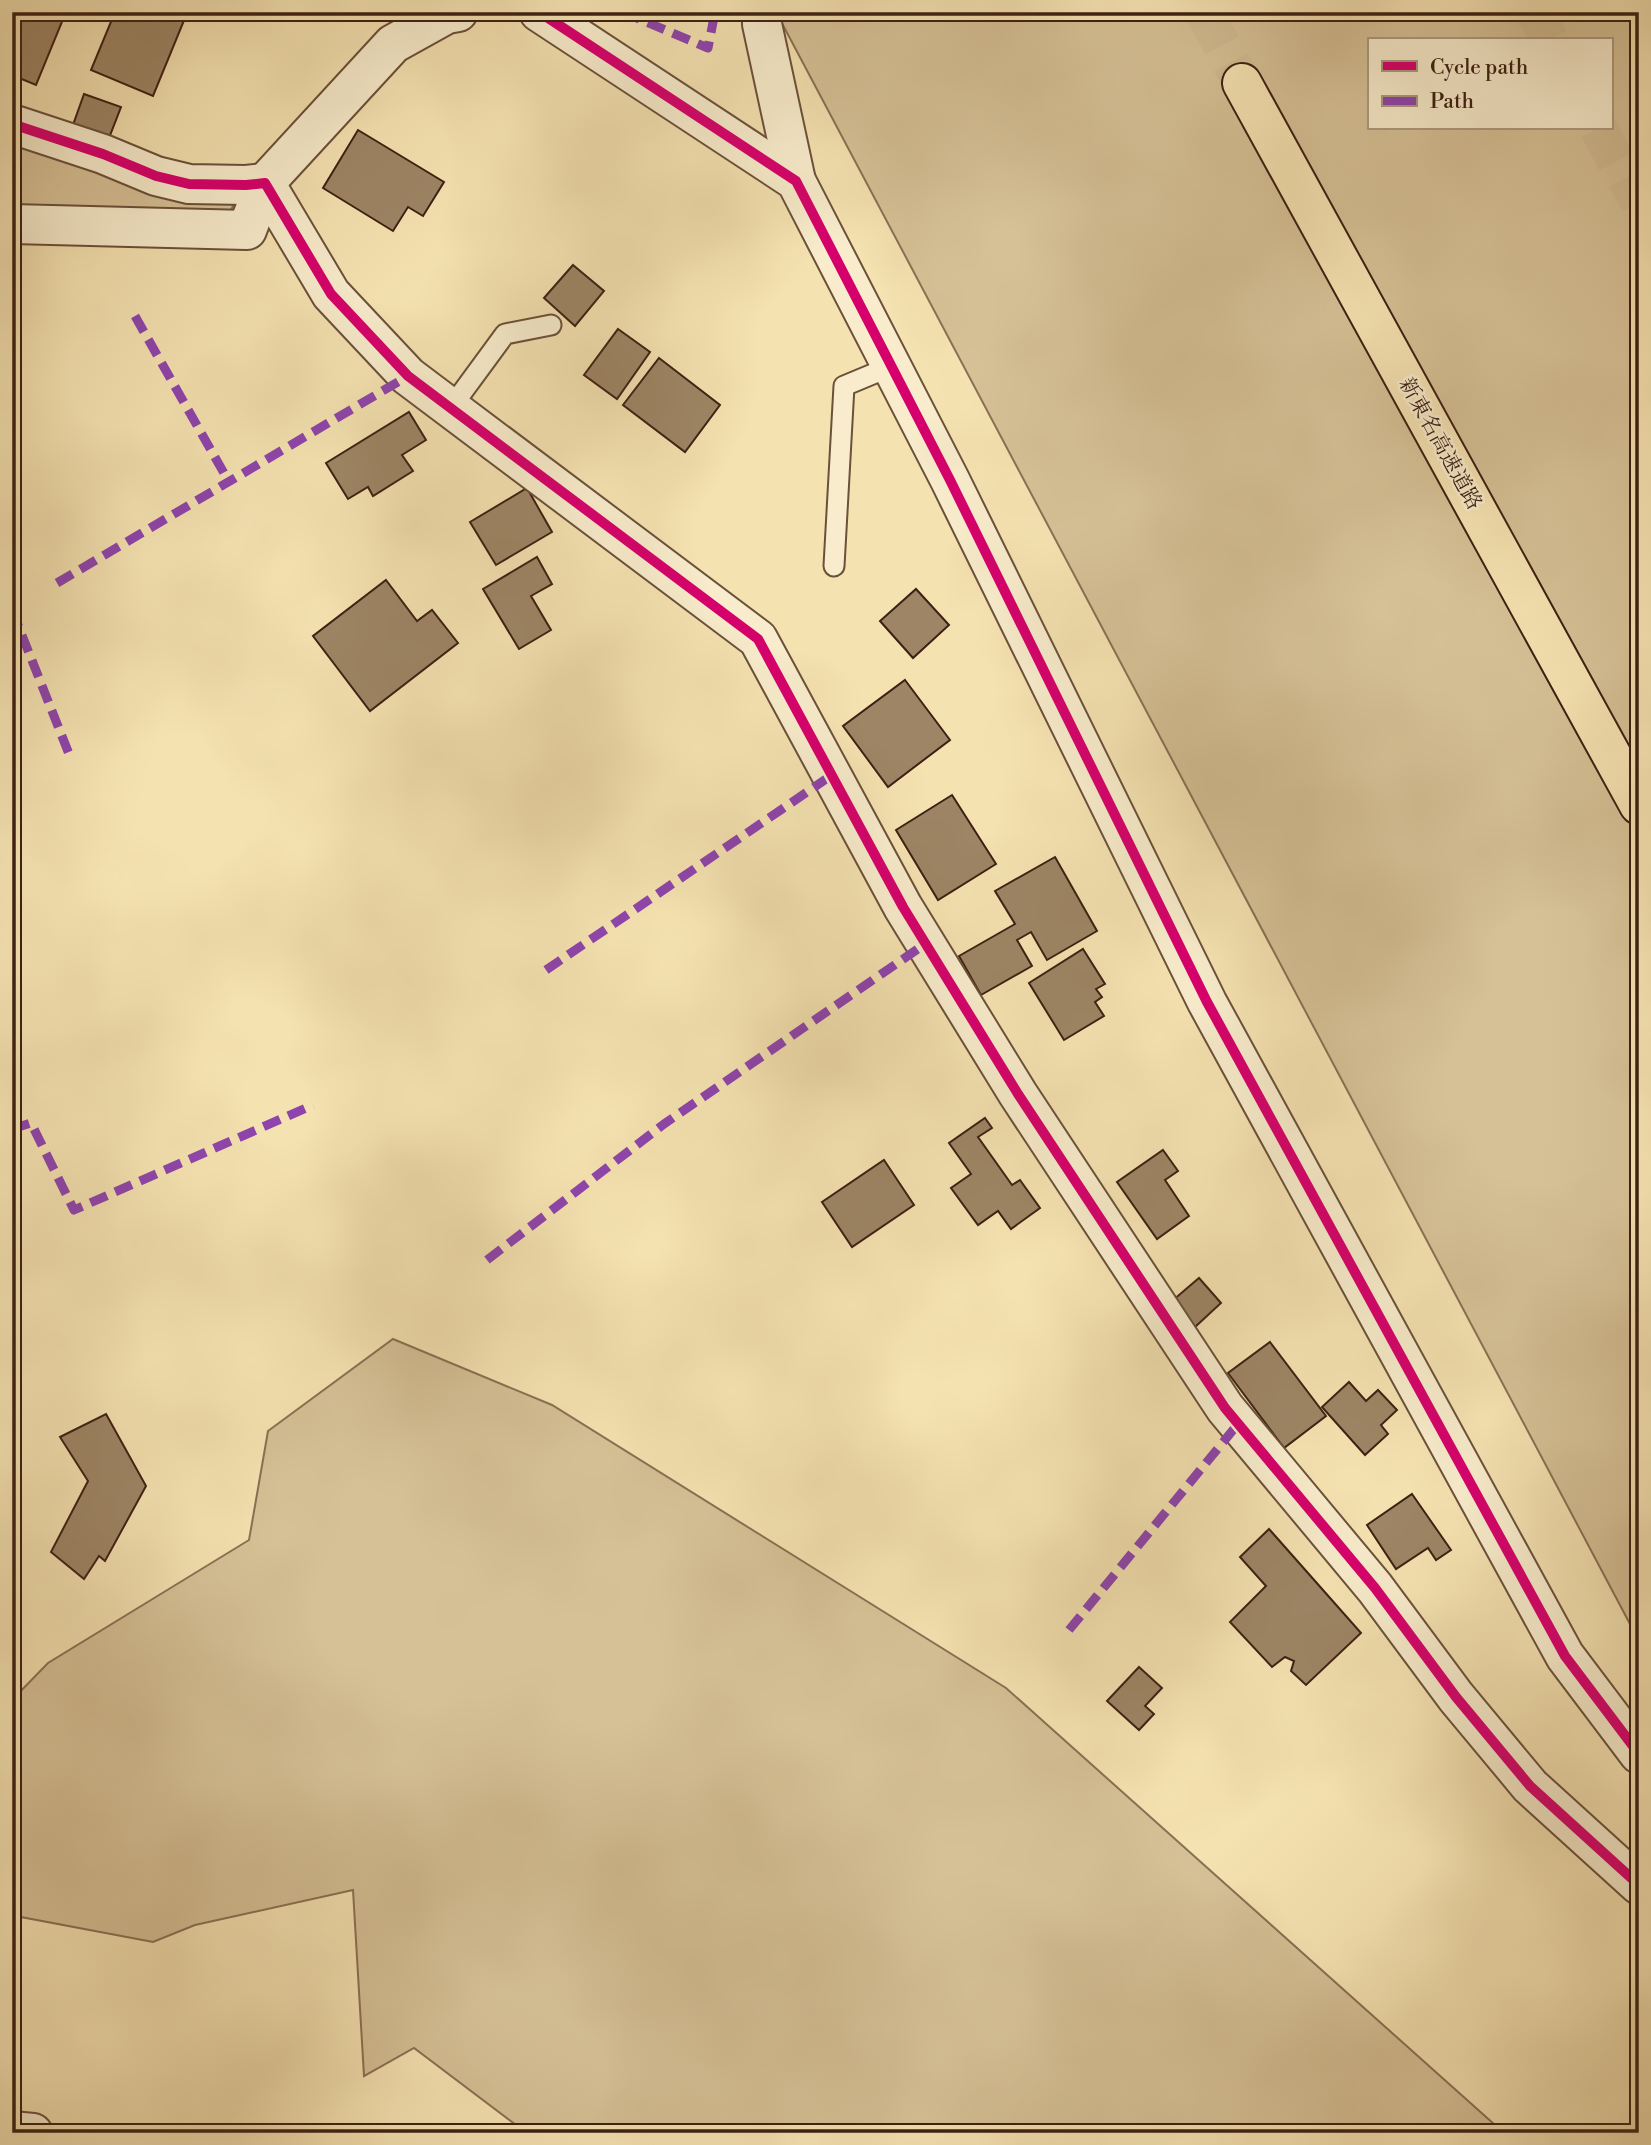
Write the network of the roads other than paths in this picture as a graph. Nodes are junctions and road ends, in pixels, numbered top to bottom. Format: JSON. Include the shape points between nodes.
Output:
{"nodes":[{"id":1,"x":458,"y":12,"type":"edge"},
{"id":2,"x":539,"y":12,"type":"edge"},
{"id":3,"x":762,"y":12,"type":"edge"},
{"id":4,"x":1242,"y":83,"type":"tunnel mouth"},
{"id":5,"x":12,"y":124,"type":"edge"},
{"id":6,"x":796,"y":181,"type":"junction"},
{"id":7,"x":265,"y":183,"type":"junction"},
{"id":8,"x":12,"y":224,"type":"edge"},
{"id":9,"x":551,"y":325,"type":"dead end"},
{"id":10,"x":892,"y":366,"type":"junction"},
{"id":11,"x":450,"y":409,"type":"junction"},
{"id":12,"x":834,"y":566,"type":"dead end"},
{"id":13,"x":1639,"y":805,"type":"edge"},
{"id":14,"x":1639,"y":1754,"type":"edge"},
{"id":15,"x":1639,"y":1885,"type":"edge"},
{"id":16,"x":12,"y":2131,"type":"edge"},
{"id":17,"x":33,"y":2133,"type":"edge"}],
"edges":[{"from":1,"to":7,"type":"street","via":[[393,44]]},
{"from":2,"to":6,"type":"street"},
{"from":3,"to":6,"type":"street"},
{"from":4,"to":13,"type":"highway","name":"新東名高速道路"},
{"from":5,"to":7,"type":"street","via":[[189,184]]},
{"from":6,"to":10,"type":"street"},
{"from":7,"to":8,"type":"street","via":[[247,230]]},
{"from":7,"to":11,"type":"street","via":[[331,294],[408,376]]},
{"from":9,"to":11,"type":"lane","via":[[505,334]]},
{"from":10,"to":12,"type":"lane","via":[[844,386]]},
{"from":10,"to":14,"type":"street","via":[[1207,1002],[1565,1656]]},
{"from":11,"to":15,"type":"street","via":[[758,639],[914,925],[1018,1094],[1224,1408],[1375,1588],[1530,1786]]},
{"from":16,"to":17,"type":"street"}]}
